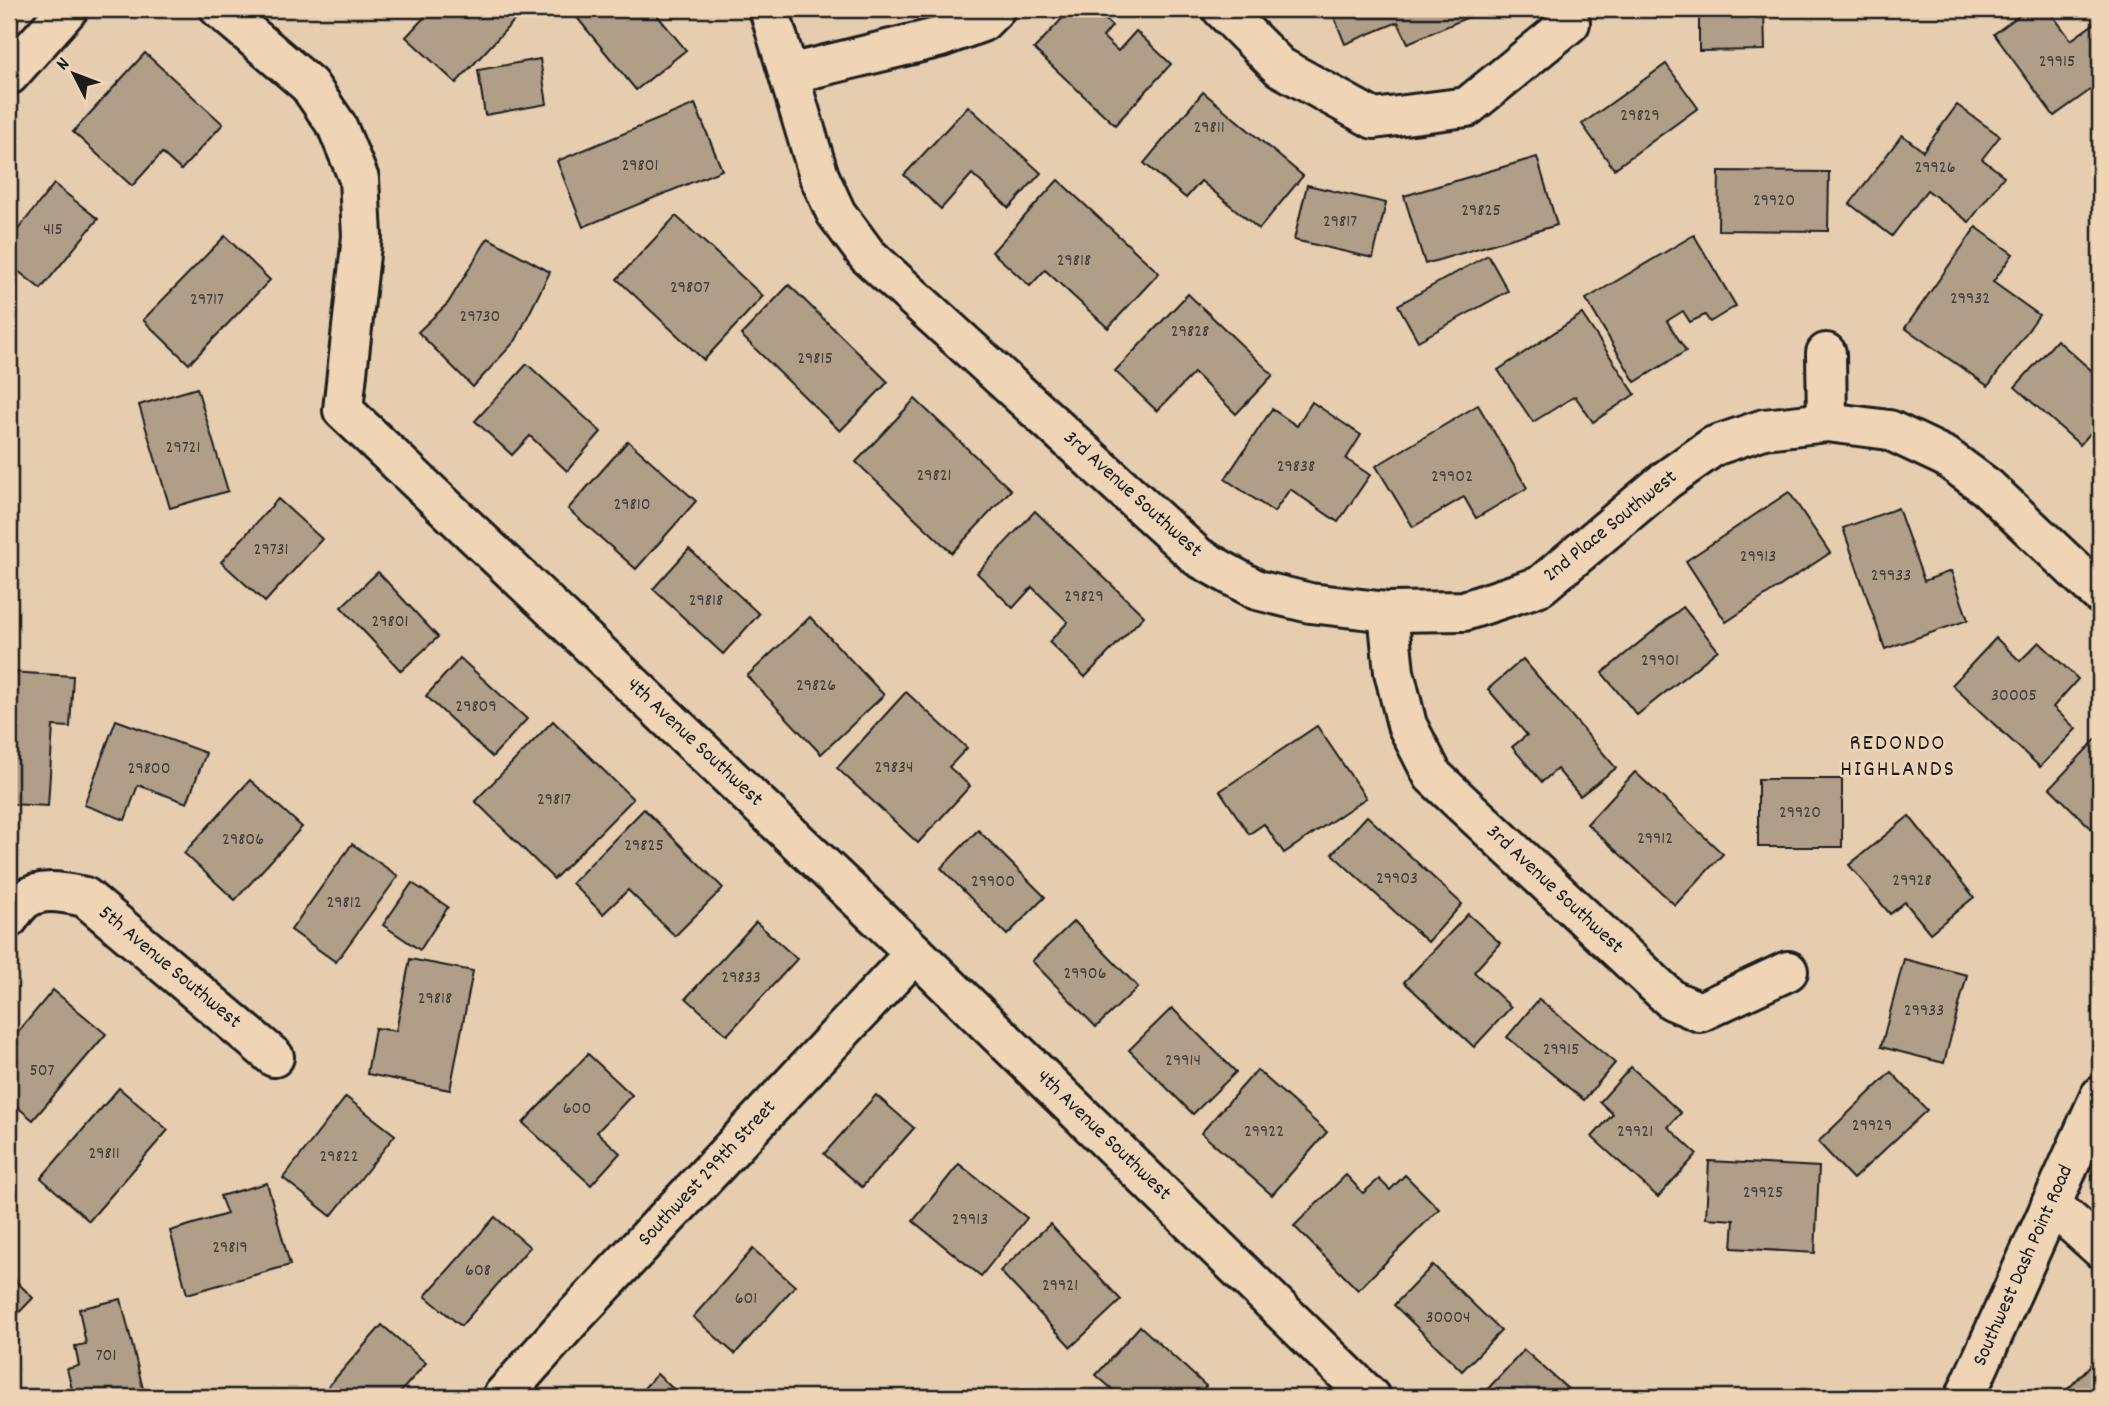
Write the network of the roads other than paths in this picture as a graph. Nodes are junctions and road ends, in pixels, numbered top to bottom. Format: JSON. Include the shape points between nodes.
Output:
{"nodes":[{"id":1,"x":68,"y":9,"type":"edge"},
{"id":2,"x":220,"y":9,"type":"edge"},
{"id":3,"x":769,"y":9,"type":"edge"},
{"id":4,"x":995,"y":9,"type":"edge"},
{"id":5,"x":1222,"y":9,"type":"edge"},
{"id":6,"x":1570,"y":23,"type":"dead end"},
{"id":7,"x":789,"y":74,"type":"junction"},
{"id":8,"x":9,"y":75,"type":"edge"},
{"id":9,"x":1826,"y":354,"type":"dead end"},
{"id":10,"x":1827,"y":422,"type":"junction"},
{"id":11,"x":2100,"y":594,"type":"edge"},
{"id":12,"x":1388,"y":612,"type":"junction"},
{"id":13,"x":9,"y":918,"type":"edge"},
{"id":14,"x":915,"y":953,"type":"junction"},
{"id":15,"x":1788,"y":971,"type":"dead end"},
{"id":16,"x":274,"y":1057,"type":"dead end"},
{"id":17,"x":2100,"y":1096,"type":"edge"},
{"id":18,"x":2051,"y":1204,"type":"junction"},
{"id":19,"x":2100,"y":1248,"type":"edge"},
{"id":20,"x":502,"y":1397,"type":"edge"},
{"id":21,"x":1370,"y":1397,"type":"edge"},
{"id":22,"x":1965,"y":1397,"type":"edge"}],
"edges":[{"from":1,"to":8,"type":"street"},
{"from":2,"to":14,"type":"street","name":"4th Avenue Southwest","via":[[309,85],[337,126],[359,179],[362,236],[342,410]]},
{"from":3,"to":7,"type":"street","name":"3rd Avenue Southwest"},
{"from":4,"to":7,"type":"street","via":[[982,22],[941,37]]},
{"from":5,"to":6,"type":"street","via":[[1280,67],[1374,119],[1467,107]]},
{"from":7,"to":12,"type":"street","name":"3rd Avenue Southwest","via":[[819,176],[836,213],[867,256],[1198,557],[1257,590],[1310,603]]},
{"from":9,"to":10,"type":"street"},
{"from":10,"to":11,"type":"street","name":"2nd Place Southwest","via":[[1889,430],[1946,457],[1988,488]]},
{"from":10,"to":12,"type":"street","name":"2nd Place Southwest","via":[[1764,429],[1714,446],[1665,480],[1540,586],[1464,611]]},
{"from":12,"to":15,"type":"street","name":"3rd Avenue Southwest","via":[[1394,672],[1407,725],[1433,776],[1672,1000],[1700,1012]]},
{"from":13,"to":16,"type":"street","name":"5th Avenue Southwest","via":[[24,900],[40,893],[59,891],[85,897]]},
{"from":14,"to":20,"type":"street","name":"Southwest 299th Street"},
{"from":14,"to":21,"type":"street","name":"4th Avenue Southwest"},
{"from":17,"to":18,"type":"street","name":"Southwest Dash Point Road"},
{"from":18,"to":19,"type":"street"},
{"from":18,"to":22,"type":"street","name":"Southwest Dash Point Road"}]}
